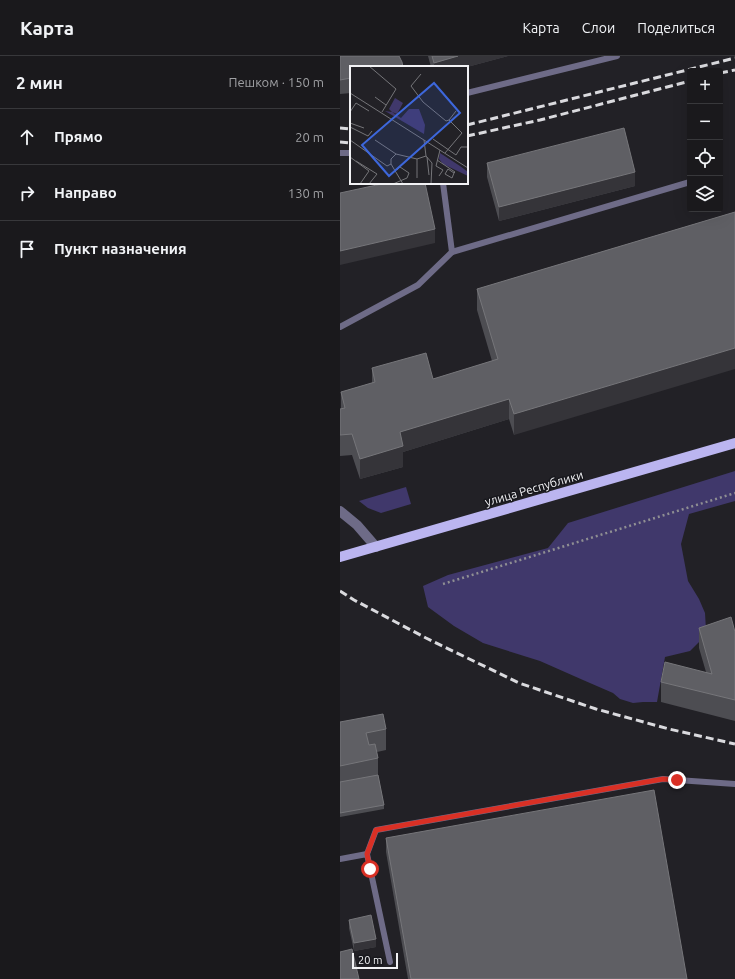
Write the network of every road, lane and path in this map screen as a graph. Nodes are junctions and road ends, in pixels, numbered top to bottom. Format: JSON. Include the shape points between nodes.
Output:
{"nodes":[{"id":1,"x":617,"y":56,"type":"edge"},
{"id":2,"x":468,"y":93,"type":"edge"},
{"id":3,"x":687,"y":183,"type":"edge"},
{"id":4,"x":443,"y":184,"type":"edge"},
{"id":5,"x":452,"y":252,"type":"junction"},
{"id":6,"x":340,"y":327,"type":"edge"},
{"id":7,"x":735,"y":443,"type":"edge"},
{"id":8,"x":735,"y":493,"type":"edge"},
{"id":9,"x":340,"y":511,"type":"edge"},
{"id":10,"x":376,"y":547,"type":"junction"},
{"id":11,"x":340,"y":557,"type":"edge"},
{"id":12,"x":443,"y":584,"type":"dead end"},
{"id":13,"x":735,"y":784,"type":"edge"},
{"id":14,"x":367,"y":854,"type":"junction"},
{"id":15,"x":340,"y":859,"type":"edge"},
{"id":16,"x":390,"y":962,"type":"dead end"}],
"edges":[{"from":1,"to":2,"type":"lane"},
{"from":3,"to":5,"type":"lane"},
{"from":4,"to":5,"type":"lane"},
{"from":5,"to":6,"type":"lane","via":[[418,286]]},
{"from":7,"to":10,"type":"main road","name":"улица Республики"},
{"from":8,"to":12,"type":"path"},
{"from":9,"to":10,"type":"street","via":[[357,525]]},
{"from":10,"to":11,"type":"main road","name":"улица Республики"},
{"from":13,"to":14,"type":"lane","via":[[663,779],[376,830]]},
{"from":14,"to":15,"type":"lane"},
{"from":14,"to":16,"type":"lane"}]}
